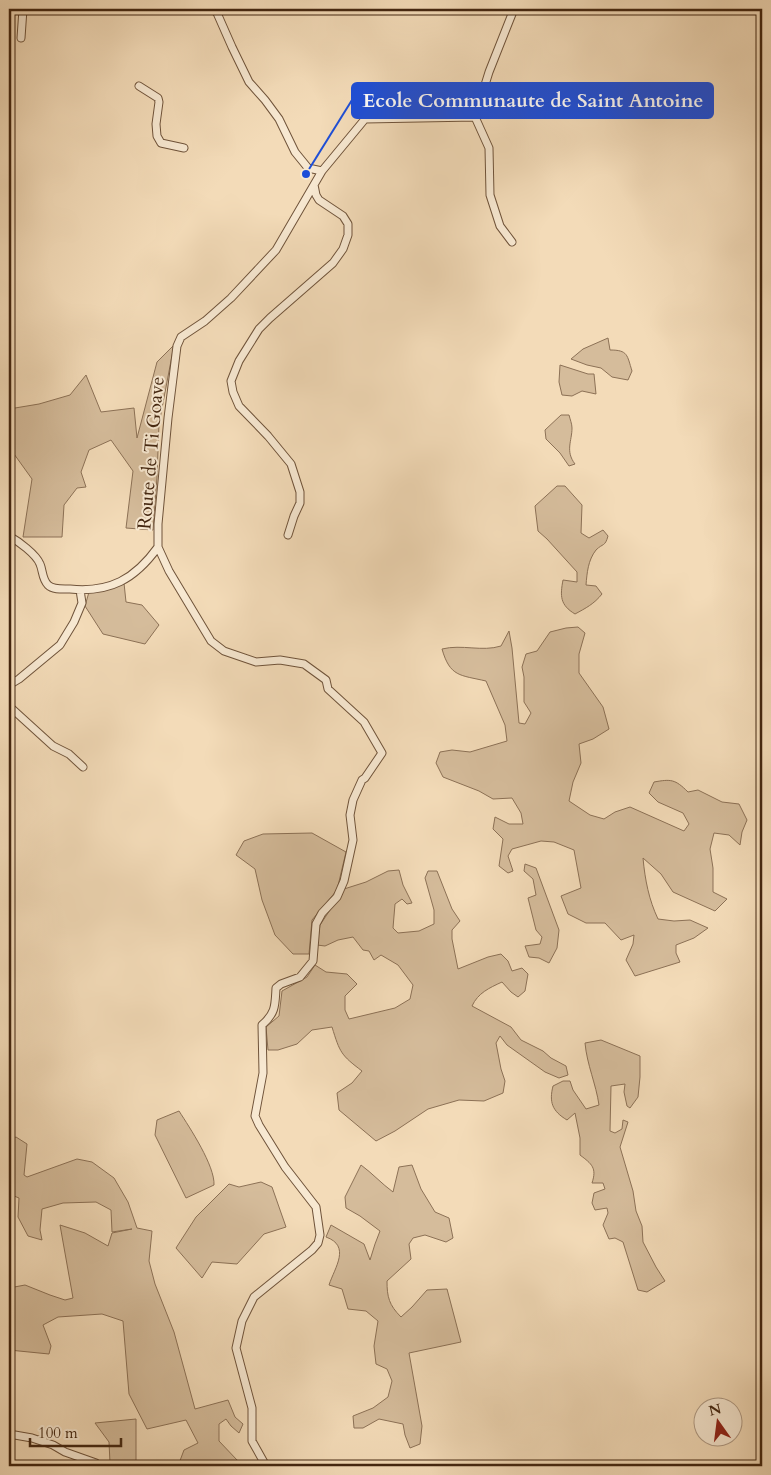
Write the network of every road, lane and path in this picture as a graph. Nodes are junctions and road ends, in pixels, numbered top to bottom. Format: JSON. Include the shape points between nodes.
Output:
{"nodes":[{"id":1,"x":23,"y":9,"type":"edge"},
{"id":2,"x":213,"y":9,"type":"edge"},
{"id":3,"x":514,"y":9,"type":"edge"},
{"id":4,"x":20,"y":38,"type":"dead end"},
{"id":5,"x":139,"y":86,"type":"dead end"},
{"id":6,"x":475,"y":117,"type":"junction"},
{"id":7,"x":184,"y":148,"type":"dead end"},
{"id":8,"x":322,"y":171,"type":"junction"},
{"id":9,"x":314,"y":185,"type":"junction"},
{"id":10,"x":512,"y":242,"type":"dead end"},
{"id":11,"x":288,"y":535,"type":"dead end"},
{"id":12,"x":9,"y":536,"type":"edge"},
{"id":13,"x":158,"y":547,"type":"junction"},
{"id":14,"x":80,"y":590,"type":"junction"},
{"id":15,"x":9,"y":686,"type":"edge"},
{"id":16,"x":9,"y":706,"type":"edge"},
{"id":17,"x":83,"y":767,"type":"dead end"},
{"id":18,"x":9,"y":1434,"type":"edge"},
{"id":19,"x":100,"y":1466,"type":"edge"},
{"id":20,"x":266,"y":1466,"type":"edge"}],
"edges":[{"from":1,"to":4,"type":"street"},
{"from":2,"to":8,"type":"street","via":[[249,82],[279,119],[294,152],[308,168]]},
{"from":3,"to":6,"type":"street"},
{"from":5,"to":7,"type":"street","via":[[158,98],[156,124],[161,143]]},
{"from":6,"to":8,"type":"street","name":"Route de Ti Goave","via":[[365,119]]},
{"from":6,"to":10,"type":"street","via":[[489,148],[490,195],[500,226]]},
{"from":8,"to":9,"type":"street","name":"Route de Ti Goave"},
{"from":9,"to":11,"type":"street","via":[[319,200],[343,216],[348,224],[343,249],[333,263],[259,329],[231,381],[239,406],[291,464],[300,503]]},
{"from":9,"to":13,"type":"street","name":"Route de Ti Goave","via":[[276,250],[231,298],[181,337],[168,418]]},
{"from":12,"to":14,"type":"street","via":[[40,563],[46,584]]},
{"from":13,"to":14,"type":"street","via":[[138,571],[119,583],[107,588]]},
{"from":13,"to":20,"type":"street","name":"Route de Ti Goave","via":[[168,572],[211,641],[224,651],[256,662],[280,660],[304,664],[326,680],[328,689],[364,722],[382,753],[362,780],[353,800],[350,815],[352,847],[344,881],[316,924],[313,961],[300,977],[276,988],[274,1012],[262,1025],[263,1074],[255,1116],[285,1167],[316,1207],[320,1235],[312,1250],[254,1297],[242,1321],[236,1348],[252,1408],[252,1441]]},
{"from":14,"to":15,"type":"street","via":[[82,603],[60,645]]},
{"from":16,"to":17,"type":"street","via":[[53,746],[69,754]]},
{"from":18,"to":19,"type":"street","via":[[53,1445]]}]}
